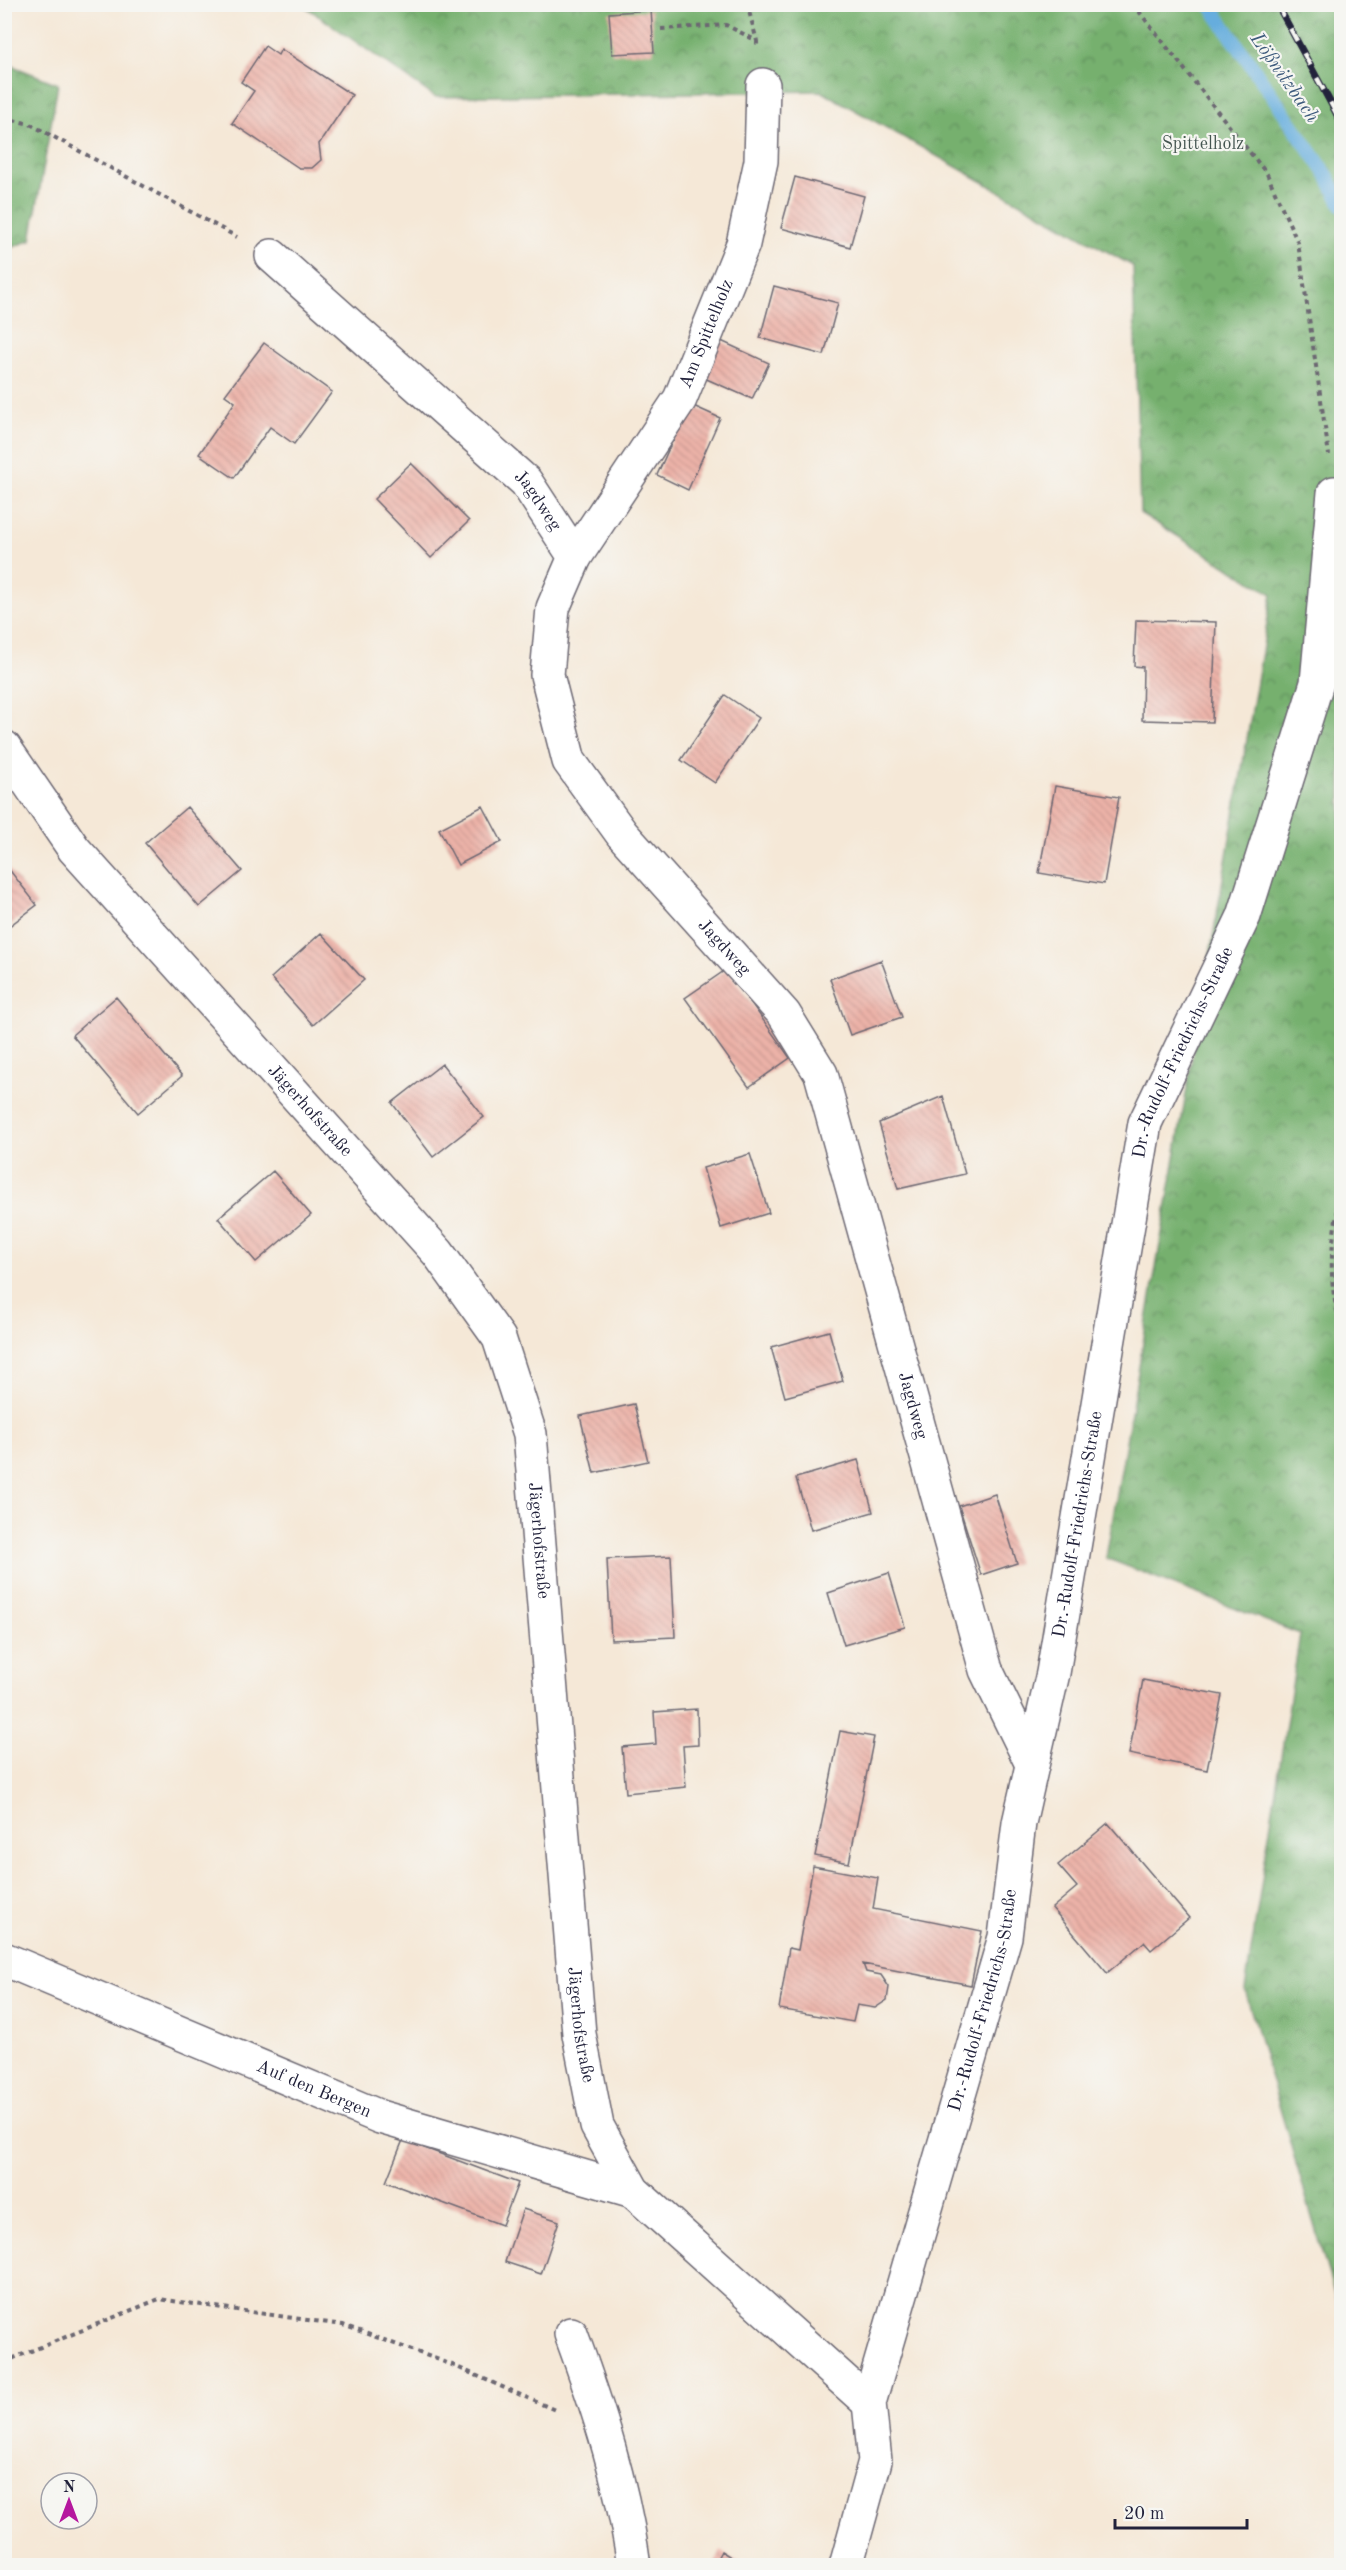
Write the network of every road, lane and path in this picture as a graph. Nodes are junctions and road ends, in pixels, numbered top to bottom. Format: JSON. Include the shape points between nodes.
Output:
{"nodes":[{"id":1,"x":747,"y":4,"type":"edge"},
{"id":2,"x":1133,"y":4,"type":"edge"},
{"id":3,"x":661,"y":29,"type":"dead end"},
{"id":4,"x":757,"y":41,"type":"junction"},
{"id":5,"x":763,"y":85,"type":"joint"},
{"id":6,"x":4,"y":118,"type":"edge"},
{"id":7,"x":272,"y":256,"type":"joint"},
{"id":8,"x":1334,"y":493,"type":"joint"},
{"id":9,"x":575,"y":557,"type":"junction"},
{"id":10,"x":4,"y":747,"type":"edge"},
{"id":11,"x":1341,"y":1192,"type":"edge"},
{"id":12,"x":1341,"y":1326,"type":"edge"},
{"id":13,"x":1032,"y":1764,"type":"junction"},
{"id":14,"x":4,"y":1959,"type":"edge"},
{"id":15,"x":633,"y":2191,"type":"junction"},
{"id":16,"x":571,"y":2334,"type":"dead end"},
{"id":17,"x":4,"y":2362,"type":"edge"},
{"id":18,"x":869,"y":2403,"type":"junction"},
{"id":19,"x":606,"y":2434,"type":"junction"},
{"id":20,"x":634,"y":2565,"type":"edge"},
{"id":21,"x":846,"y":2565,"type":"edge"}],
"edges":[{"from":1,"to":4,"type":"path"},
{"from":2,"to":8,"type":"path","via":[[1267,174],[1298,243]]},
{"from":3,"to":4,"type":"path","via":[[726,25]]},
{"from":4,"to":5,"type":"path"},
{"from":5,"to":9,"type":"street","name":"Am Spittelholz","via":[[761,161],[743,244],[680,399]]},
{"from":6,"to":7,"type":"path","via":[[30,124]]},
{"from":7,"to":9,"type":"street","name":"Jagdweg","via":[[526,482]]},
{"from":8,"to":13,"type":"street","name":"Dr.-Rudolf-Friedrichs-Straße","via":[[1317,683],[1244,916],[1145,1123],[1053,1673]]},
{"from":9,"to":13,"type":"street","name":"Jagdweg","via":[[553,608],[547,675],[569,761],[622,834],[784,1014],[821,1074],[986,1670]]},
{"from":10,"to":15,"type":"street","name":"Jägerhofstraße","via":[[74,849],[438,1253],[499,1338],[530,1434],[579,2034],[597,2126]]},
{"from":11,"to":12,"type":"path","via":[[1331,1235],[1335,1309]]},
{"from":13,"to":18,"type":"street","name":"Dr.-Rudolf-Friedrichs-Straße","via":[[1019,1823],[1005,1937]]},
{"from":14,"to":15,"type":"street","name":"Auf den Bergen","via":[[380,2117]]},
{"from":15,"to":18,"type":"street","name":"Jägerhofstraße"},
{"from":16,"to":19,"type":"street"},
{"from":17,"to":19,"type":"path","via":[[159,2299],[198,2303],[343,2325],[450,2364]]},
{"from":18,"to":21,"type":"street","name":"Dr.-Rudolf-Friedrichs-Straße","via":[[875,2462]]},
{"from":19,"to":20,"type":"street"}]}
